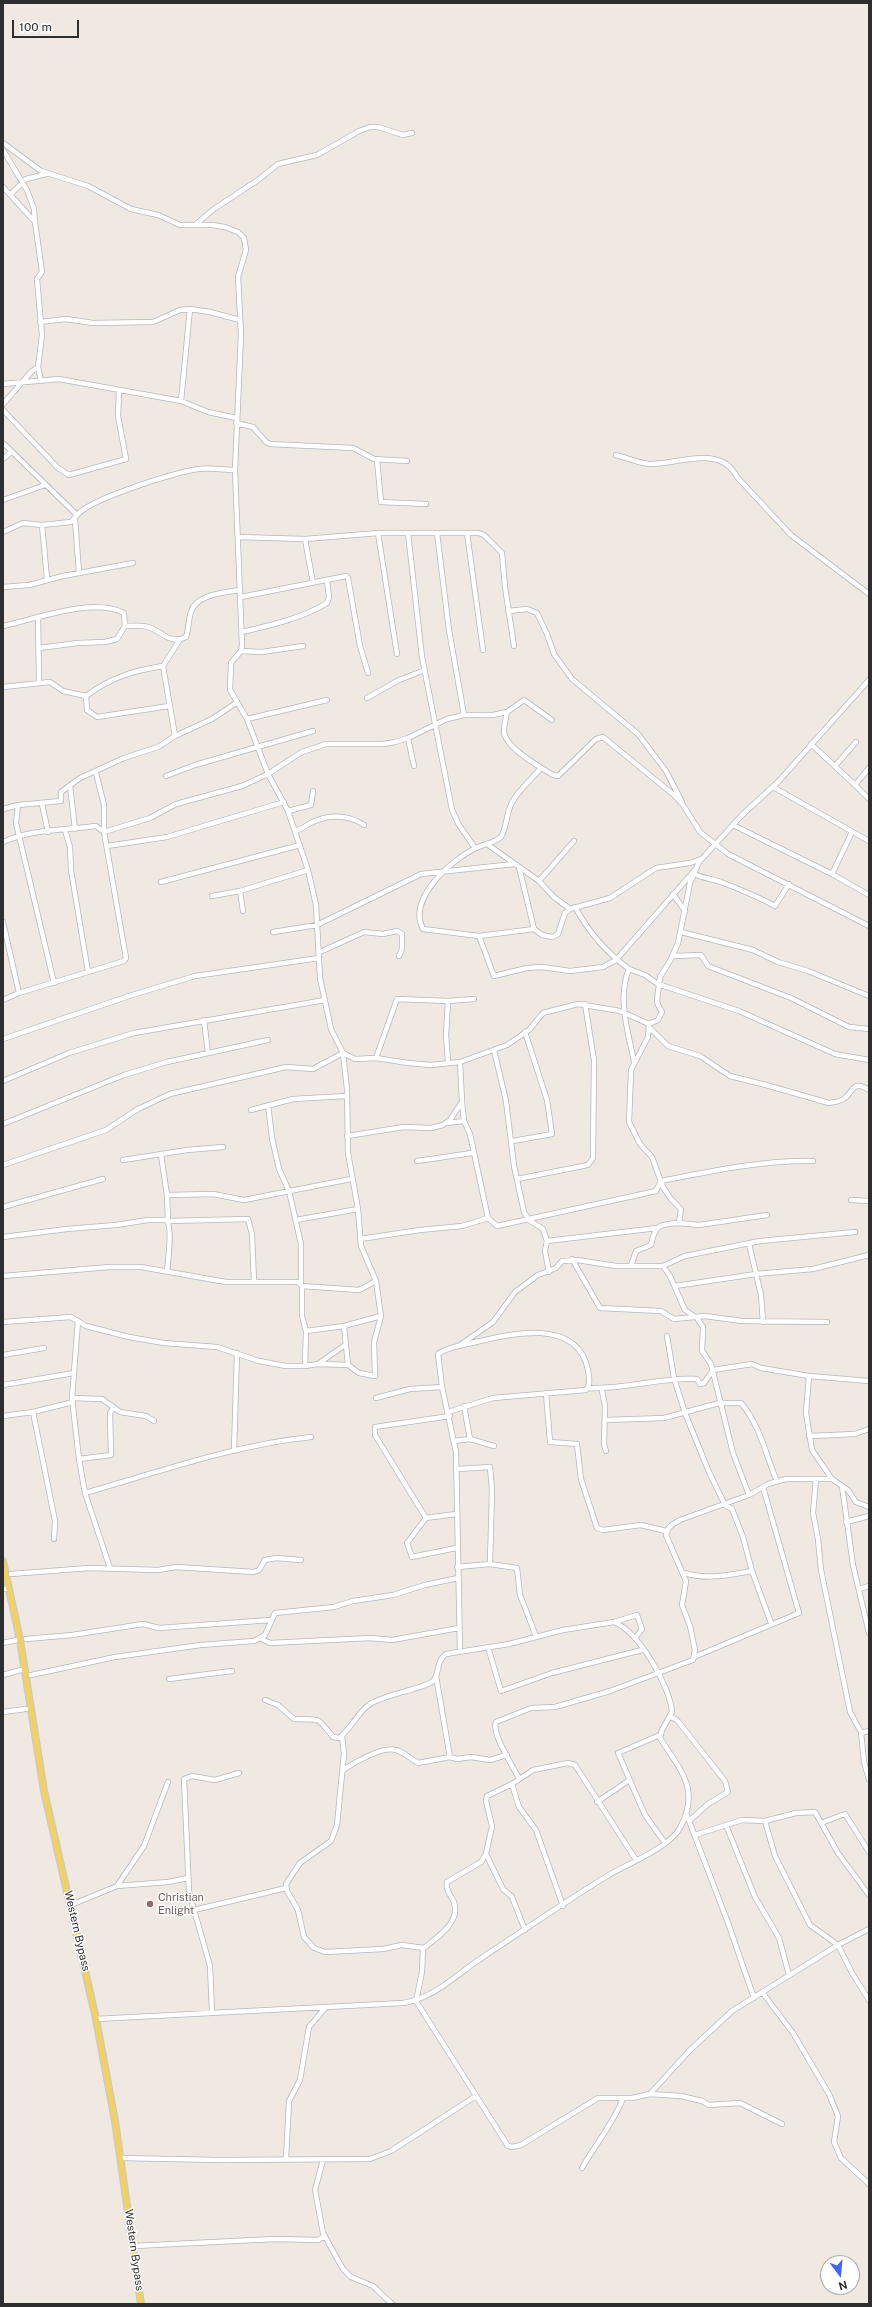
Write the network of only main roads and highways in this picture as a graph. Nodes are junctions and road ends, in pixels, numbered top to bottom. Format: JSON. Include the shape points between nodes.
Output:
{"nodes":[{"id":1,"x":3,"y":1560,"type":"edge"},
{"id":2,"x":141,"y":2304,"type":"edge"}],
"edges":[{"from":1,"to":2,"type":"main road","name":"Western Bypass","via":[[22,1647],[44,1791],[96,2019],[121,2158]]}]}
